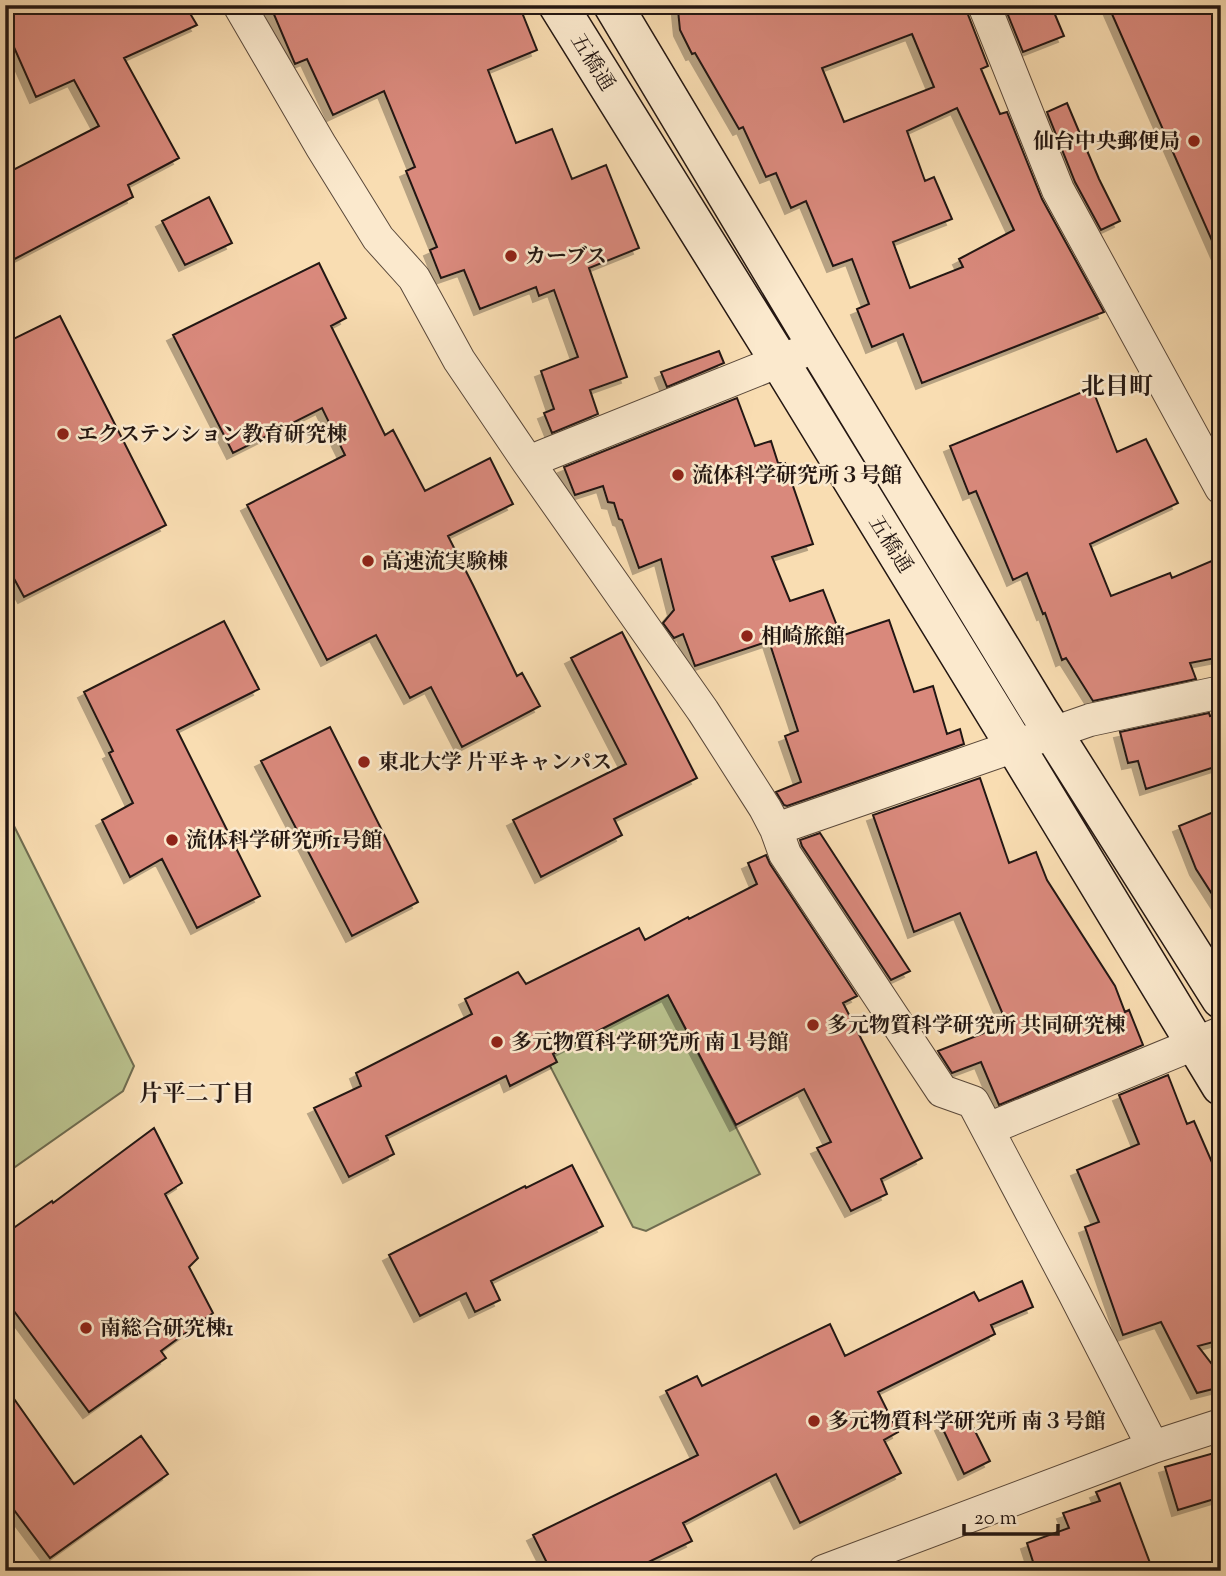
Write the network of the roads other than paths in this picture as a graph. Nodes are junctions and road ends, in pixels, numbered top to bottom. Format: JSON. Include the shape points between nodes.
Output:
{"nodes":[{"id":1,"x":239,"y":5,"type":"edge"},
{"id":2,"x":558,"y":5,"type":"edge"},
{"id":3,"x":613,"y":5,"type":"edge"},
{"id":4,"x":984,"y":5,"type":"edge"},
{"id":5,"x":817,"y":346,"type":"junction"},
{"id":6,"x":780,"y":362,"type":"junction"},
{"id":7,"x":528,"y":462,"type":"junction"},
{"id":8,"x":1221,"y":488,"type":"edge"},
{"id":9,"x":1221,"y":692,"type":"edge"},
{"id":10,"x":1052,"y":733,"type":"junction"},
{"id":11,"x":1015,"y":746,"type":"junction"},
{"id":12,"x":776,"y":829,"type":"junction"},
{"id":13,"x":1221,"y":999,"type":"edge"},
{"id":14,"x":1208,"y":1038,"type":"edge"},
{"id":15,"x":1221,"y":1086,"type":"edge"},
{"id":16,"x":988,"y":1129,"type":"junction"},
{"id":17,"x":1221,"y":1425,"type":"edge"},
{"id":18,"x":1153,"y":1447,"type":"junction"},
{"id":19,"x":824,"y":1571,"type":"edge"}],
"edges":[{"from":1,"to":7,"type":"street","via":[[378,238],[414,278],[459,360]]},
{"from":2,"to":6,"type":"street","name":"五橋通"},
{"from":3,"to":5,"type":"street","name":"五橋通"},
{"from":4,"to":8,"type":"street","via":[[1058,190]]},
{"from":5,"to":6,"type":"street"},
{"from":5,"to":10,"type":"street","name":"五橋通"},
{"from":6,"to":7,"type":"street"},
{"from":6,"to":11,"type":"street","name":"五橋通"},
{"from":7,"to":12,"type":"street","via":[[703,711]]},
{"from":9,"to":10,"type":"street","via":[[1090,720]]},
{"from":10,"to":11,"type":"street"},
{"from":10,"to":13,"type":"street","name":"五橋通"},
{"from":11,"to":12,"type":"street"},
{"from":11,"to":14,"type":"street","name":"五橋通"},
{"from":12,"to":16,"type":"street","via":[[785,854],[942,1091],[974,1102]]},
{"from":14,"to":15,"type":"street","name":"五橋通"},
{"from":14,"to":16,"type":"street"},
{"from":16,"to":18,"type":"street"},
{"from":17,"to":18,"type":"street"},
{"from":18,"to":19,"type":"street"}]}
